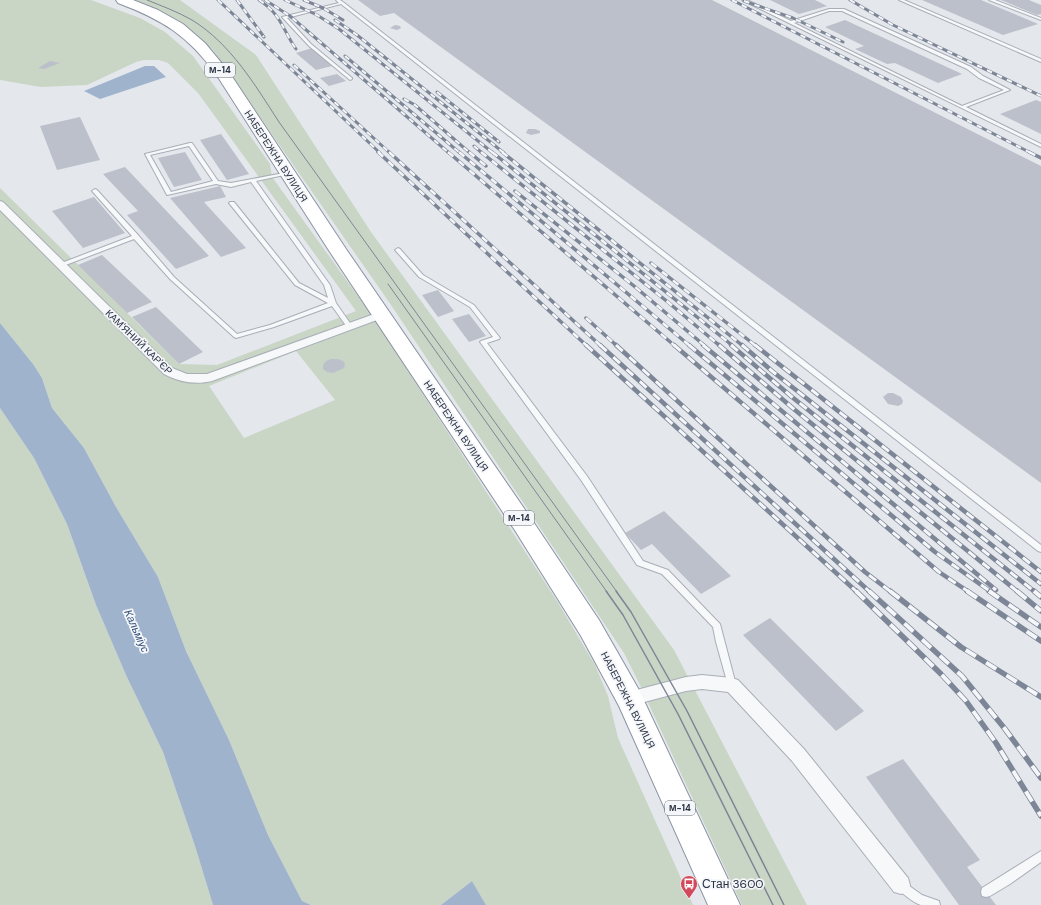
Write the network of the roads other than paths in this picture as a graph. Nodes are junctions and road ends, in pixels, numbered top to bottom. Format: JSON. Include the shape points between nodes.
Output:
{"nodes":[{"id":1,"x":122,"y":0,"type":"edge"},
{"id":2,"x":744,"y":0,"type":"edge"},
{"id":3,"x":901,"y":0,"type":"edge"},
{"id":4,"x":991,"y":0,"type":"edge"},
{"id":5,"x":340,"y":2,"type":"edge"},
{"id":6,"x":1041,"y":19,"type":"edge"},
{"id":7,"x":790,"y":22,"type":"junction"},
{"id":8,"x":1041,"y":55,"type":"edge"},
{"id":9,"x":1039,"y":61,"type":"edge"},
{"id":10,"x":350,"y":79,"type":"dead end"},
{"id":11,"x":963,"y":108,"type":"junction"},
{"id":12,"x":1041,"y":146,"type":"edge"},
{"id":13,"x":287,"y":173,"type":"junction"},
{"id":14,"x":252,"y":180,"type":"junction"},
{"id":15,"x":216,"y":182,"type":"junction"},
{"id":16,"x":95,"y":191,"type":"dead end"},
{"id":17,"x":232,"y":203,"type":"dead end"},
{"id":18,"x":0,"y":204,"type":"edge"},
{"id":19,"x":136,"y":236,"type":"junction"},
{"id":20,"x":398,"y":250,"type":"dead end"},
{"id":21,"x":61,"y":265,"type":"junction"},
{"id":22,"x":333,"y":303,"type":"junction"},
{"id":23,"x":381,"y":315,"type":"junction"},
{"id":24,"x":349,"y":326,"type":"junction"},
{"id":25,"x":1041,"y":549,"type":"edge"},
{"id":26,"x":732,"y":685,"type":"junction"},
{"id":27,"x":629,"y":699,"type":"junction"},
{"id":28,"x":1041,"y":856,"type":"edge"},
{"id":29,"x":901,"y":885,"type":"joint"},
{"id":30,"x":986,"y":892,"type":"dead end"},
{"id":31,"x":724,"y":905,"type":"edge"},
{"id":32,"x":934,"y":905,"type":"edge"}],
"edges":[{"from":1,"to":13,"type":"highway","name":"НАБЕРЕЖНА ВУЛИЦЯ","number":"М-14","via":[[170,22],[187,32],[199,44],[222,72]]},
{"from":2,"to":7,"type":"lane"},
{"from":3,"to":9,"type":"lane"},
{"from":4,"to":6,"type":"lane"},
{"from":5,"to":10,"type":"lane","via":[[284,17]]},
{"from":5,"to":25,"type":"lane"},
{"from":7,"to":11,"type":"lane"},
{"from":7,"to":11,"type":"lane","via":[[829,10],[844,10],[969,68],[1008,90]]},
{"from":8,"to":9,"type":"lane"},
{"from":11,"to":12,"type":"lane"},
{"from":13,"to":14,"type":"lane"},
{"from":13,"to":23,"type":"highway","name":"НАБЕРЕЖНА ВУЛИЦЯ","number":"М-14"},
{"from":14,"to":15,"type":"lane","via":[[231,185]]},
{"from":14,"to":22,"type":"lane","via":[[327,285]]},
{"from":15,"to":15,"type":"lane","via":[[169,194],[147,154],[190,144]]},
{"from":16,"to":19,"type":"lane"},
{"from":17,"to":22,"type":"lane","via":[[297,284]]},
{"from":18,"to":21,"type":"street","name":"КАМ'ЯНИЙ КАР'ЄР"},
{"from":19,"to":21,"type":"lane"},
{"from":19,"to":22,"type":"lane","via":[[172,278],[236,336],[272,326]]},
{"from":20,"to":26,"type":"lane","via":[[421,276],[472,306],[497,338],[483,342],[584,478],[640,563],[665,572],[718,626]]},
{"from":21,"to":24,"type":"street","name":"КАМ'ЯНИЙ КАР'ЄР","via":[[168,372],[185,379],[219,375]]},
{"from":22,"to":24,"type":"lane"},
{"from":23,"to":24,"type":"street","name":"КАМ'ЯНИЙ КАР'ЄР"},
{"from":23,"to":27,"type":"highway","name":"НАБЕРЕЖНА ВУЛИЦЯ","number":"М-14","via":[[564,586]]},
{"from":26,"to":27,"type":"street","via":[[702,682],[686,684]]},
{"from":26,"to":29,"type":"street","via":[[798,755]]},
{"from":27,"to":31,"type":"highway","name":"НАБЕРЕЖНА ВУЛИЦЯ","number":"М-14"},
{"from":28,"to":30,"type":"lane"},
{"from":29,"to":32,"type":"lane","via":[[919,899]]}]}
